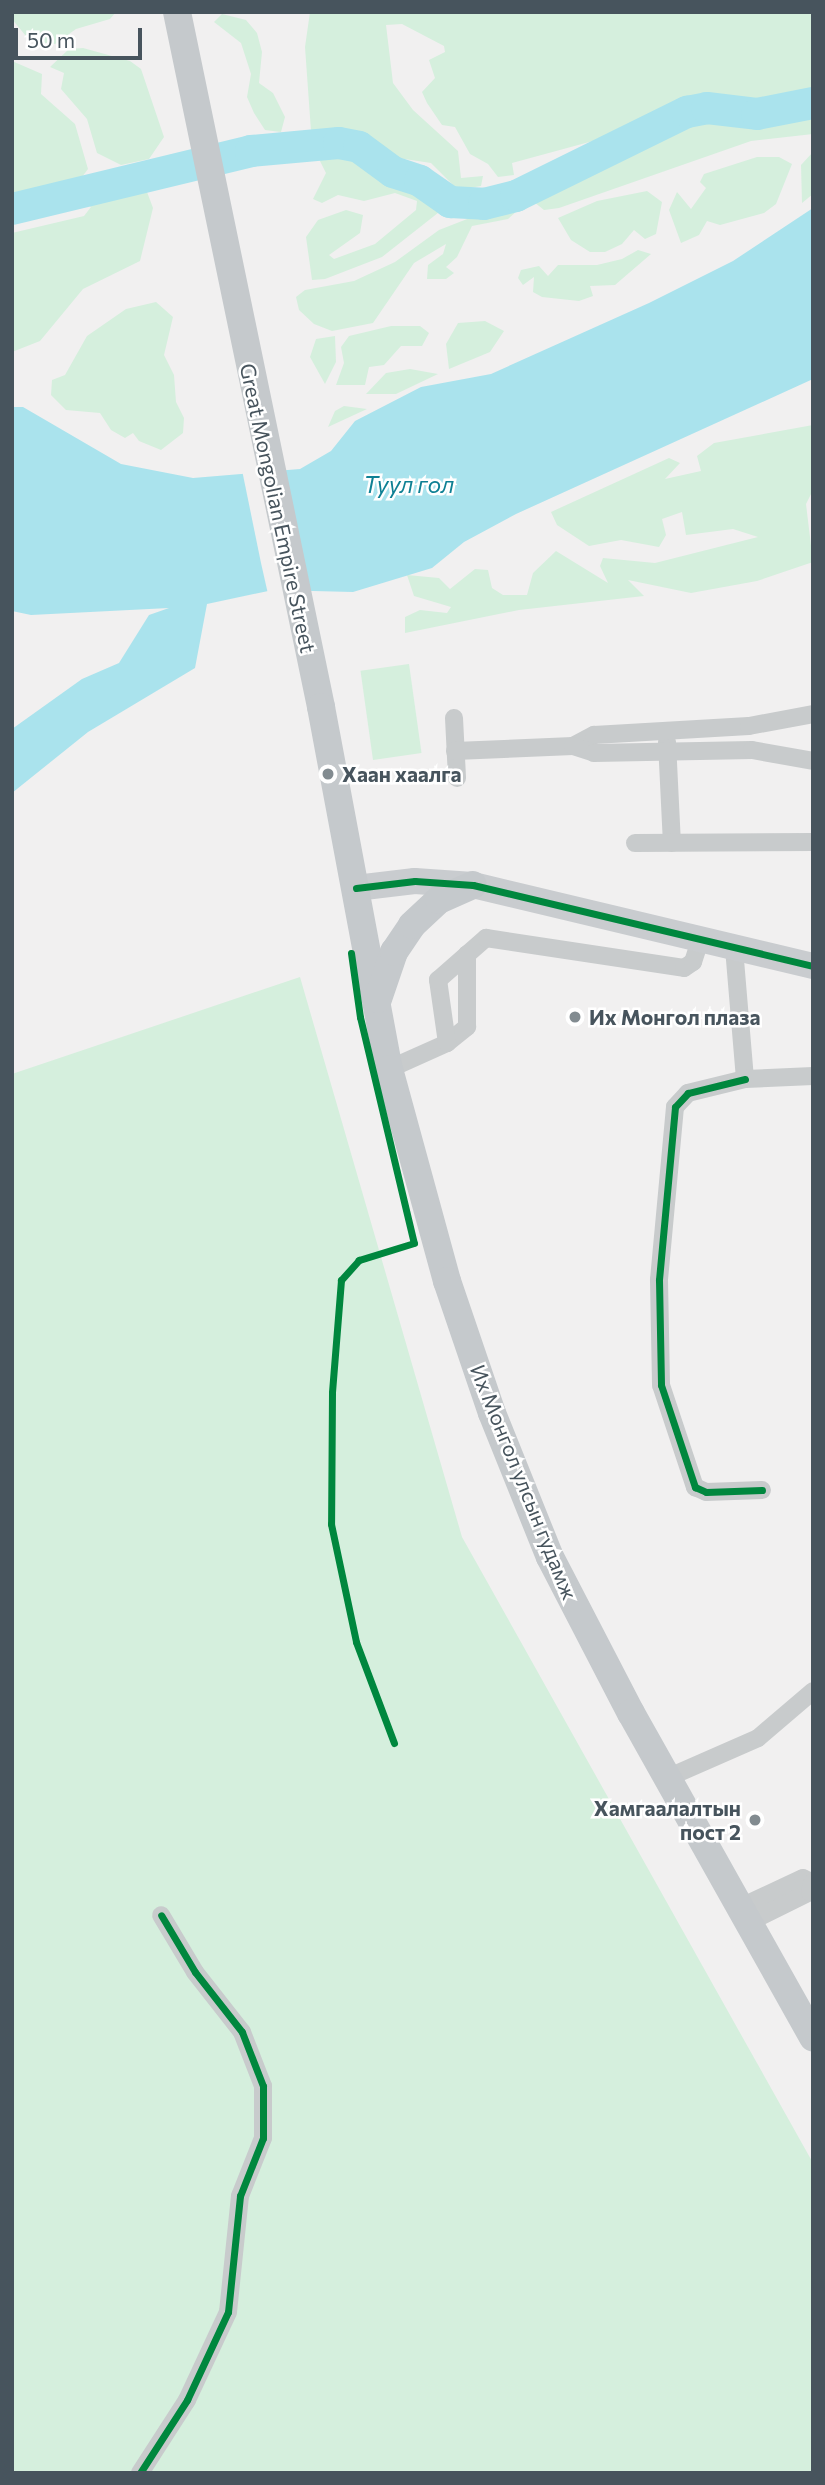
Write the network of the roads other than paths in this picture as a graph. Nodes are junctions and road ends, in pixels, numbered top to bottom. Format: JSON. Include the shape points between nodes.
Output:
{"nodes":[{"id":1,"x":177,"y":12,"type":"edge"},
{"id":2,"x":813,"y":714,"type":"edge"},
{"id":3,"x":454,"y":718,"type":"dead end"},
{"id":4,"x":667,"y":730,"type":"junction"},
{"id":5,"x":573,"y":746,"type":"junction"},
{"id":6,"x":455,"y":751,"type":"junction"},
{"id":7,"x":668,"y":751,"type":"junction"},
{"id":8,"x":813,"y":761,"type":"edge"},
{"id":9,"x":457,"y":778,"type":"dead end"},
{"id":10,"x":813,"y":842,"type":"edge"},
{"id":11,"x":672,"y":843,"type":"junction"},
{"id":12,"x":635,"y":844,"type":"dead end"},
{"id":13,"x":473,"y":886,"type":"junction"},
{"id":14,"x":356,"y":888,"type":"junction"},
{"id":15,"x":700,"y":940,"type":"junction"},
{"id":16,"x":734,"y":948,"type":"junction"},
{"id":17,"x":467,"y":954,"type":"junction"},
{"id":18,"x":813,"y":967,"type":"edge"},
{"id":19,"x":377,"y":1005,"type":"junction"},
{"id":20,"x":447,"y":1043,"type":"junction"},
{"id":21,"x":389,"y":1069,"type":"junction"},
{"id":22,"x":813,"y":1076,"type":"edge"},
{"id":23,"x":745,"y":1079,"type":"junction"},
{"id":24,"x":762,"y":1490,"type":"dead end"},
{"id":25,"x":813,"y":1691,"type":"edge"},
{"id":26,"x":667,"y":1778,"type":"junction"},
{"id":27,"x":812,"y":1883,"type":"edge"},
{"id":28,"x":745,"y":1914,"type":"junction"},
{"id":29,"x":161,"y":1915,"type":"dead end"},
{"id":30,"x":813,"y":2037,"type":"edge"},
{"id":31,"x":140,"y":2473,"type":"edge"}],
"edges":[{"from":1,"to":14,"type":"main road","name":"Great Mongolian Empire Street"},
{"from":2,"to":4,"type":"street","via":[[749,726]]},
{"from":3,"to":6,"type":"street"},
{"from":4,"to":5,"type":"street","via":[[594,735]]},
{"from":4,"to":7,"type":"street"},
{"from":5,"to":6,"type":"street"},
{"from":5,"to":7,"type":"street","via":[[594,753]]},
{"from":6,"to":9,"type":"street"},
{"from":7,"to":8,"type":"street","via":[[752,750]]},
{"from":7,"to":11,"type":"street"},
{"from":10,"to":11,"type":"street"},
{"from":11,"to":12,"type":"street"},
{"from":13,"to":14,"type":"street","via":[[415,881]]},
{"from":13,"to":15,"type":"street"},
{"from":13,"to":19,"type":"main road","via":[[439,900],[412,925],[394,952]]},
{"from":14,"to":19,"type":"main road","name":"Great Mongolian Empire Street"},
{"from":15,"to":16,"type":"street"},
{"from":15,"to":17,"type":"street","via":[[687,967],[495,937]]},
{"from":16,"to":18,"type":"street"},
{"from":16,"to":23,"type":"street"},
{"from":17,"to":20,"type":"street","via":[[467,1027]]},
{"from":17,"to":20,"type":"street","via":[[437,984]]},
{"from":19,"to":21,"type":"main road","name":"Их Монгол улсын гудамж"},
{"from":20,"to":21,"type":"street"},
{"from":21,"to":26,"type":"main road","name":"Их Монгол улсын гудамж","via":[[447,1281],[509,1457],[556,1569]]},
{"from":22,"to":23,"type":"street"},
{"from":23,"to":24,"type":"street","via":[[688,1093],[678,1098],[675,1107],[659,1280],[661,1385],[695,1487],[706,1492]]},
{"from":25,"to":26,"type":"street","via":[[758,1738]]},
{"from":26,"to":28,"type":"main road","name":"Их Монгол улсын гудамж"},
{"from":27,"to":28,"type":"street","via":[[810,1892]]},
{"from":28,"to":30,"type":"main road","name":"Их Монгол улсын гудамж"},
{"from":29,"to":31,"type":"street","via":[[195,1972],[242,2032],[263,2085],[263,2138],[240,2196],[228,2312],[187,2400]]}]}
